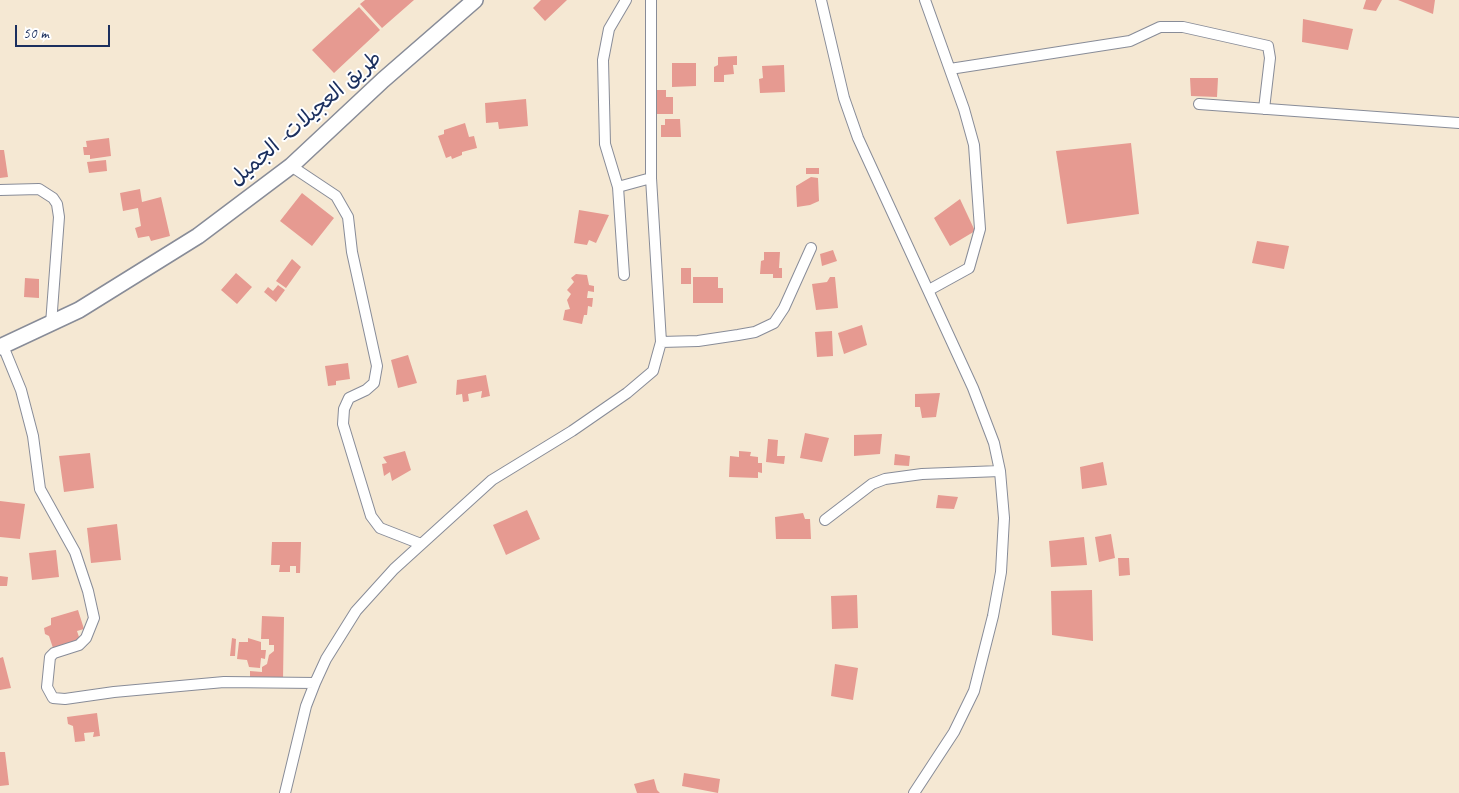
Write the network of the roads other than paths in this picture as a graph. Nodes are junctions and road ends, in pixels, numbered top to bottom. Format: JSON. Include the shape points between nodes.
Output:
{"nodes":[{"id":1,"x":475,"y":0,"type":"edge"},
{"id":2,"x":626,"y":0,"type":"edge"},
{"id":3,"x":651,"y":0,"type":"edge"},
{"id":4,"x":821,"y":0,"type":"edge"},
{"id":5,"x":925,"y":0,"type":"edge"},
{"id":6,"x":950,"y":69,"type":"junction"},
{"id":7,"x":1198,"y":104,"type":"dead end"},
{"id":8,"x":1264,"y":109,"type":"junction"},
{"id":9,"x":1459,"y":123,"type":"edge"},
{"id":10,"x":290,"y":166,"type":"junction"},
{"id":11,"x":652,"y":178,"type":"junction"},
{"id":12,"x":618,"y":187,"type":"junction"},
{"id":13,"x":0,"y":190,"type":"edge"},
{"id":14,"x":811,"y":248,"type":"dead end"},
{"id":15,"x":624,"y":275,"type":"dead end"},
{"id":16,"x":929,"y":290,"type":"junction"},
{"id":17,"x":50,"y":324,"type":"junction"},
{"id":18,"x":661,"y":342,"type":"junction"},
{"id":19,"x":1,"y":347,"type":"edge"},
{"id":20,"x":1000,"y":470,"type":"junction"},
{"id":21,"x":825,"y":520,"type":"dead end"},
{"id":22,"x":421,"y":544,"type":"junction"},
{"id":23,"x":315,"y":683,"type":"junction"},
{"id":24,"x":285,"y":793,"type":"edge"},
{"id":25,"x":914,"y":793,"type":"edge"}],
"edges":[{"from":1,"to":10,"type":"main road","name":"طريق العجيلات- الجميل"},
{"from":2,"to":12,"type":"street","via":[[609,29],[603,60],[605,144]]},
{"from":3,"to":11,"type":"street"},
{"from":4,"to":16,"type":"street","via":[[844,98],[858,138]]},
{"from":5,"to":6,"type":"street"},
{"from":6,"to":8,"type":"street","via":[[1130,41],[1160,27],[1183,27],[1268,46],[1270,58]]},
{"from":6,"to":16,"type":"street","via":[[974,145],[980,229],[969,268]]},
{"from":7,"to":8,"type":"street"},
{"from":8,"to":9,"type":"street"},
{"from":10,"to":17,"type":"main road","name":"طريق العجيلات- الجميل","via":[[198,236],[79,310]]},
{"from":10,"to":22,"type":"street","via":[[336,196],[348,218],[352,252],[377,366],[374,383],[349,398],[343,424],[370,516],[380,528]]},
{"from":11,"to":12,"type":"street"},
{"from":11,"to":18,"type":"street"},
{"from":12,"to":15,"type":"street"},
{"from":13,"to":17,"type":"street","via":[[39,189],[57,204],[59,217]]},
{"from":14,"to":18,"type":"street","via":[[774,323],[755,332],[738,335]]},
{"from":16,"to":20,"type":"street","via":[[973,388],[994,443]]},
{"from":17,"to":19,"type":"main road","name":"طريق العجيلات- الجميل"},
{"from":18,"to":22,"type":"street","via":[[650,376],[572,432],[492,480]]},
{"from":19,"to":23,"type":"street","via":[[21,390],[33,436],[40,489],[75,552],[94,618],[86,638],[79,645],[50,657],[47,686],[53,698],[224,682]]},
{"from":20,"to":21,"type":"street","via":[[886,479],[872,484]]},
{"from":20,"to":25,"type":"street","via":[[1004,518],[1001,572],[974,691],[954,732]]},
{"from":22,"to":23,"type":"street","via":[[356,611]]},
{"from":23,"to":24,"type":"street","via":[[306,706]]}]}
